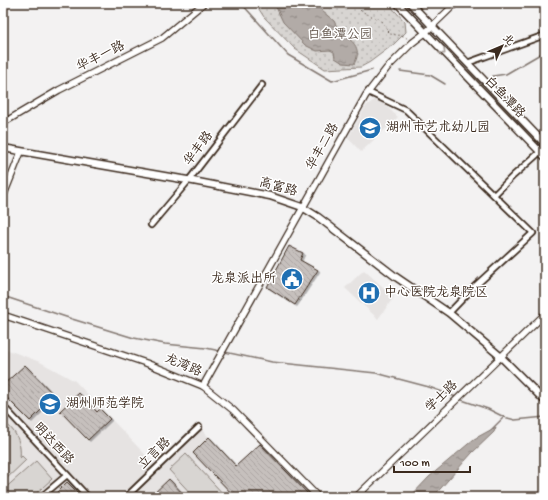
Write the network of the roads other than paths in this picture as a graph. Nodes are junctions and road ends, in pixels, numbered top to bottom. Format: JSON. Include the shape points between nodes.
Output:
{"nodes":[{"id":1,"x":204,"y":3,"type":"edge"},
{"id":2,"x":397,"y":3,"type":"edge"},
{"id":3,"x":410,"y":3,"type":"edge"},
{"id":4,"x":456,"y":3,"type":"edge"},
{"id":5,"x":432,"y":26,"type":"junction"},
{"id":6,"x":425,"y":33,"type":"junction"},
{"id":7,"x":545,"y":36,"type":"edge"},
{"id":8,"x":467,"y":63,"type":"junction"},
{"id":9,"x":262,"y":84,"type":"dead end"},
{"id":10,"x":368,"y":92,"type":"junction"},
{"id":11,"x":3,"y":123,"type":"edge"},
{"id":12,"x":545,"y":144,"type":"edge"},
{"id":13,"x":3,"y":148,"type":"edge"},
{"id":14,"x":21,"y":152,"type":"junction"},
{"id":15,"x":543,"y":154,"type":"edge"},
{"id":16,"x":189,"y":180,"type":"junction"},
{"id":17,"x":494,"y":195,"type":"junction"},
{"id":18,"x":3,"y":198,"type":"edge"},
{"id":19,"x":302,"y":207,"type":"junction"},
{"id":20,"x":151,"y":225,"type":"dead end"},
{"id":21,"x":449,"y":313,"type":"junction"},
{"id":22,"x":545,"y":314,"type":"edge"},
{"id":23,"x":3,"y":315,"type":"edge"},
{"id":24,"x":500,"y":356,"type":"junction"},
{"id":25,"x":203,"y":386,"type":"junction"},
{"id":26,"x":545,"y":401,"type":"edge"},
{"id":27,"x":3,"y":406,"type":"edge"},
{"id":28,"x":199,"y":427,"type":"dead end"},
{"id":29,"x":67,"y":475,"type":"junction"},
{"id":30,"x":41,"y":497,"type":"edge"},
{"id":31,"x":88,"y":497,"type":"edge"},
{"id":32,"x":126,"y":497,"type":"edge"},
{"id":33,"x":318,"y":497,"type":"edge"},
{"id":34,"x":356,"y":497,"type":"edge"}],
"edges":[{"from":1,"to":11,"type":"street","name":"华丰一路","via":[[162,38],[59,90]]},
{"from":2,"to":6,"type":"main road","name":"白鱼潭路"},
{"from":3,"to":5,"type":"main road","name":"白鱼潭路"},
{"from":4,"to":5,"type":"street","name":"华丰二路"},
{"from":5,"to":6,"type":"street","name":"华丰二路"},
{"from":5,"to":8,"type":"main road","name":"白鱼潭路"},
{"from":6,"to":10,"type":"street","name":"华丰二路","via":[[387,68]]},
{"from":6,"to":15,"type":"main road","name":"白鱼潭路","one_way":true},
{"from":7,"to":8,"type":"street"},
{"from":8,"to":12,"type":"main road","name":"白鱼潭路"},
{"from":9,"to":16,"type":"street","name":"华丰路"},
{"from":10,"to":17,"type":"street","via":[[406,110]]},
{"from":10,"to":19,"type":"street","name":"华丰二路"},
{"from":13,"to":14,"type":"main road","name":"高富路"},
{"from":14,"to":16,"type":"main road","name":"高富路"},
{"from":14,"to":18,"type":"street"},
{"from":15,"to":17,"type":"street"},
{"from":16,"to":19,"type":"main road","name":"高富路","via":[[270,196]]},
{"from":16,"to":20,"type":"street","name":"华丰路"},
{"from":17,"to":21,"type":"street","via":[[533,233]]},
{"from":19,"to":21,"type":"main road","name":"高富路"},
{"from":19,"to":25,"type":"street","name":"华丰二路"},
{"from":21,"to":24,"type":"main road","name":"高富路"},
{"from":22,"to":24,"type":"street","name":"学士路"},
{"from":23,"to":25,"type":"street","name":"龙湾路","via":[[146,363]]},
{"from":24,"to":26,"type":"main road","name":"高富路"},
{"from":24,"to":34,"type":"street","name":"学士路"},
{"from":25,"to":33,"type":"street","name":"龙湾路","via":[[233,410]]},
{"from":27,"to":29,"type":"street","name":"明达西路"},
{"from":28,"to":32,"type":"street","name":"立言路"},
{"from":29,"to":30,"type":"street"},
{"from":29,"to":31,"type":"street","name":"明达西路"}]}
